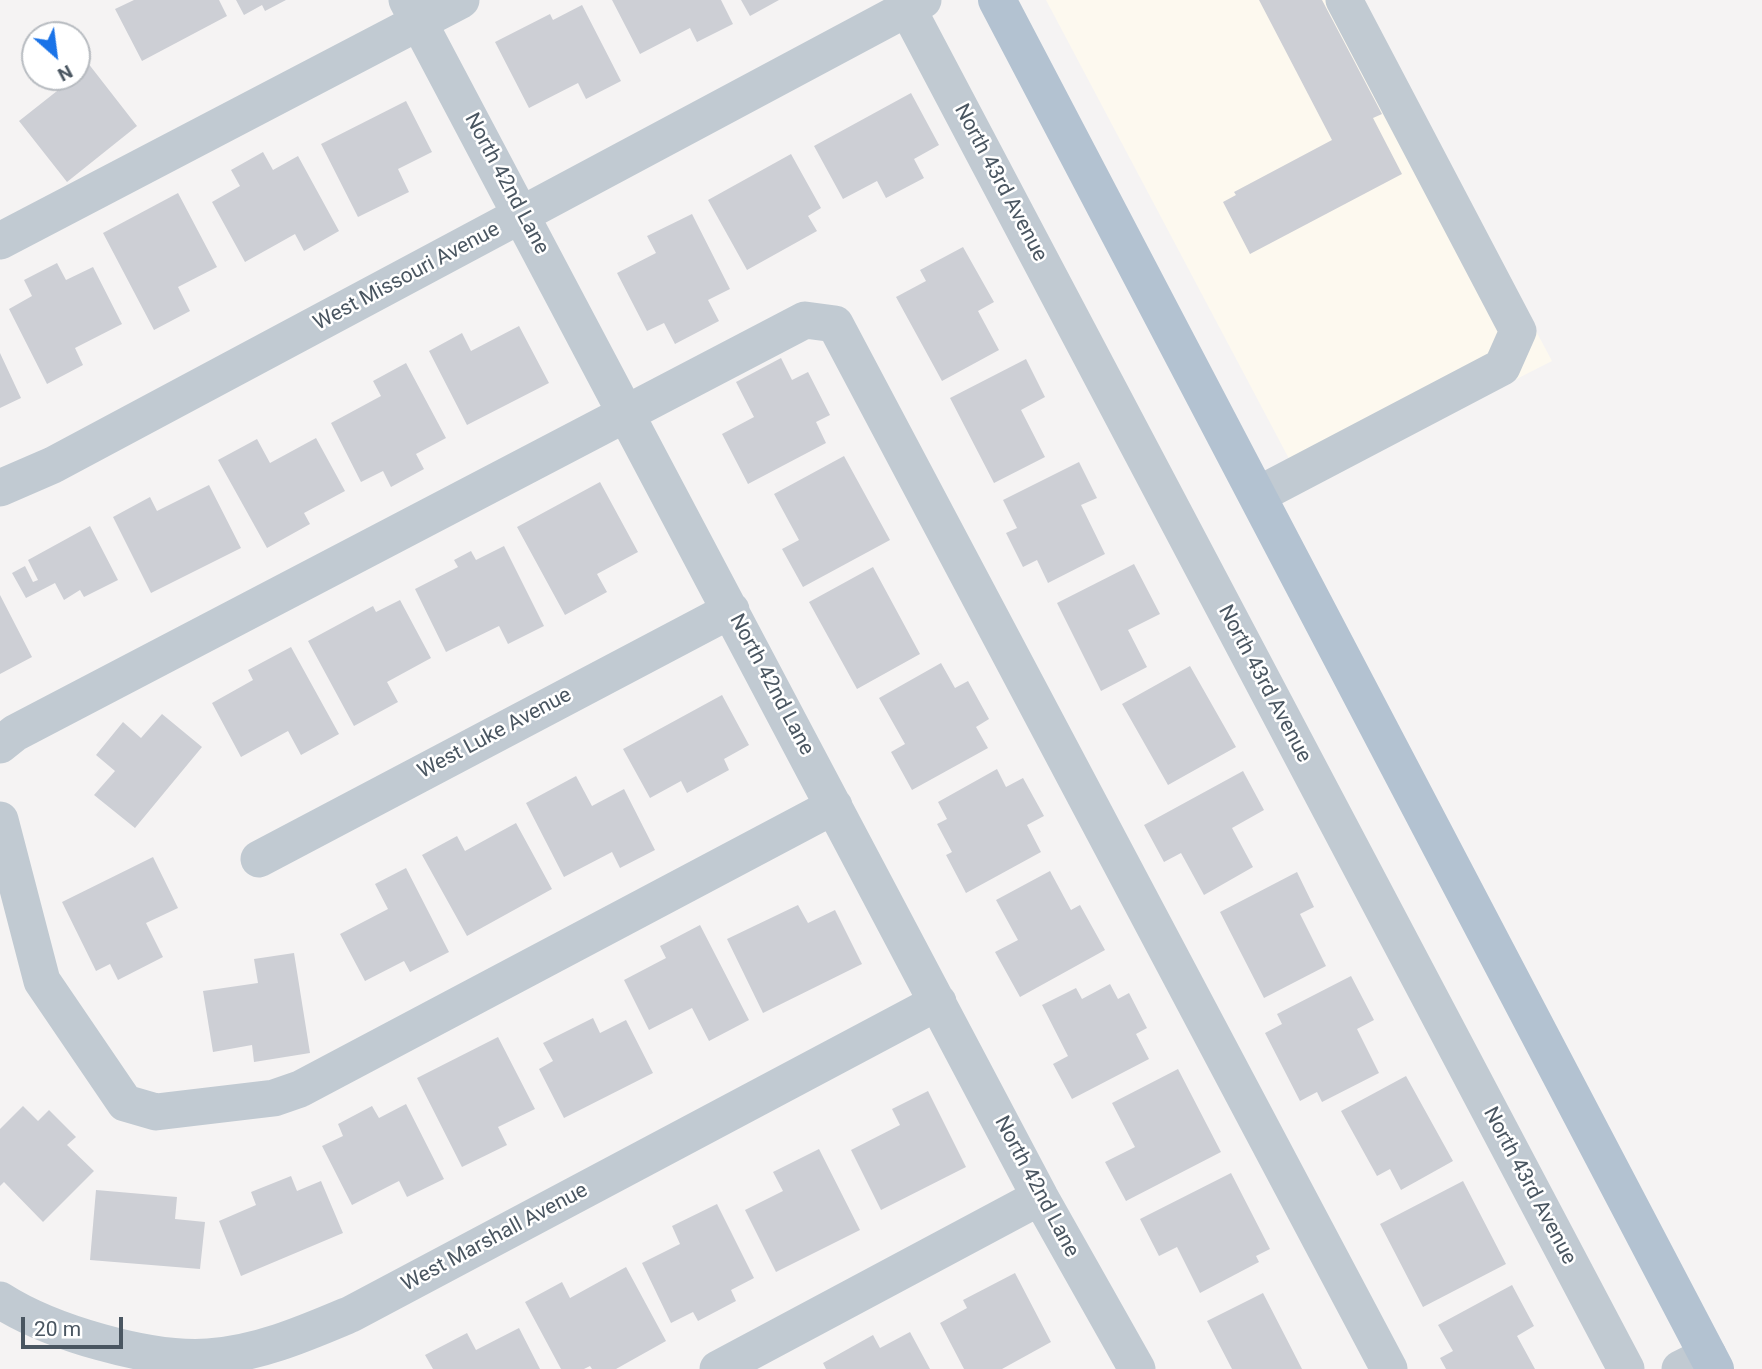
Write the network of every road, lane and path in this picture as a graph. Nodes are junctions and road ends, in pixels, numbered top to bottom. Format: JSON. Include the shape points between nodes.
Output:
{"nodes":[{"id":1,"x":461,"y":0,"type":"edge"},
{"id":2,"x":997,"y":0,"type":"edge"},
{"id":3,"x":1344,"y":0,"type":"edge"},
{"id":4,"x":911,"y":3,"type":"edge"},
{"id":5,"x":413,"y":11,"type":"edge"},
{"id":6,"x":523,"y":215,"type":"junction"},
{"id":7,"x":0,"y":241,"type":"edge"},
{"id":8,"x":628,"y":414,"type":"junction"},
{"id":9,"x":0,"y":488,"type":"edge"},
{"id":10,"x":1258,"y":495,"type":"junction"},
{"id":11,"x":731,"y":610,"type":"junction"},
{"id":12,"x":0,"y":745,"type":"edge"},
{"id":13,"x":834,"y":806,"type":"junction"},
{"id":14,"x":0,"y":820,"type":"edge"},
{"id":15,"x":259,"y":859,"type":"dead end"},
{"id":16,"x":938,"y":1002,"type":"junction"},
{"id":17,"x":1041,"y":1197,"type":"junction"},
{"id":18,"x":12,"y":1308,"type":"edge"},
{"id":19,"x":1701,"y":1364,"type":"edge"},
{"id":20,"x":718,"y":1369,"type":"edge"},
{"id":21,"x":1137,"y":1369,"type":"edge"},
{"id":22,"x":1389,"y":1369,"type":"edge"},
{"id":23,"x":1626,"y":1369,"type":"edge"}],
"edges":[{"from":1,"to":5,"type":"street"},
{"from":2,"to":10,"type":"main road"},
{"from":3,"to":10,"type":"street","via":[[1518,331],[1502,367]]},
{"from":4,"to":6,"type":"street","name":"West Missouri Avenue"},
{"from":4,"to":23,"type":"street","name":"North 43rd Avenue"},
{"from":5,"to":6,"type":"street","name":"North 42nd Lane"},
{"from":5,"to":7,"type":"street"},
{"from":6,"to":8,"type":"street","name":"North 42nd Lane"},
{"from":6,"to":9,"type":"street","name":"West Missouri Avenue","via":[[53,465]]},
{"from":8,"to":11,"type":"street","name":"North 42nd Lane"},
{"from":8,"to":12,"type":"street","via":[[28,726]]},
{"from":8,"to":22,"type":"street","via":[[805,320],[835,324]]},
{"from":10,"to":19,"type":"main road"},
{"from":11,"to":13,"type":"street","name":"North 42nd Lane"},
{"from":11,"to":15,"type":"street","name":"West Luke Avenue"},
{"from":13,"to":14,"type":"street","via":[[300,1089],[274,1098],[156,1112],[125,1103],[42,981]]},
{"from":13,"to":16,"type":"street","name":"North 42nd Lane"},
{"from":16,"to":17,"type":"street","name":"North 42nd Lane"},
{"from":16,"to":18,"type":"street","name":"West Marshall Avenue","via":[[351,1314],[287,1341],[208,1357],[157,1353],[69,1334]]},
{"from":17,"to":20,"type":"street"},
{"from":17,"to":21,"type":"street","name":"North 42nd Lane"}]}
